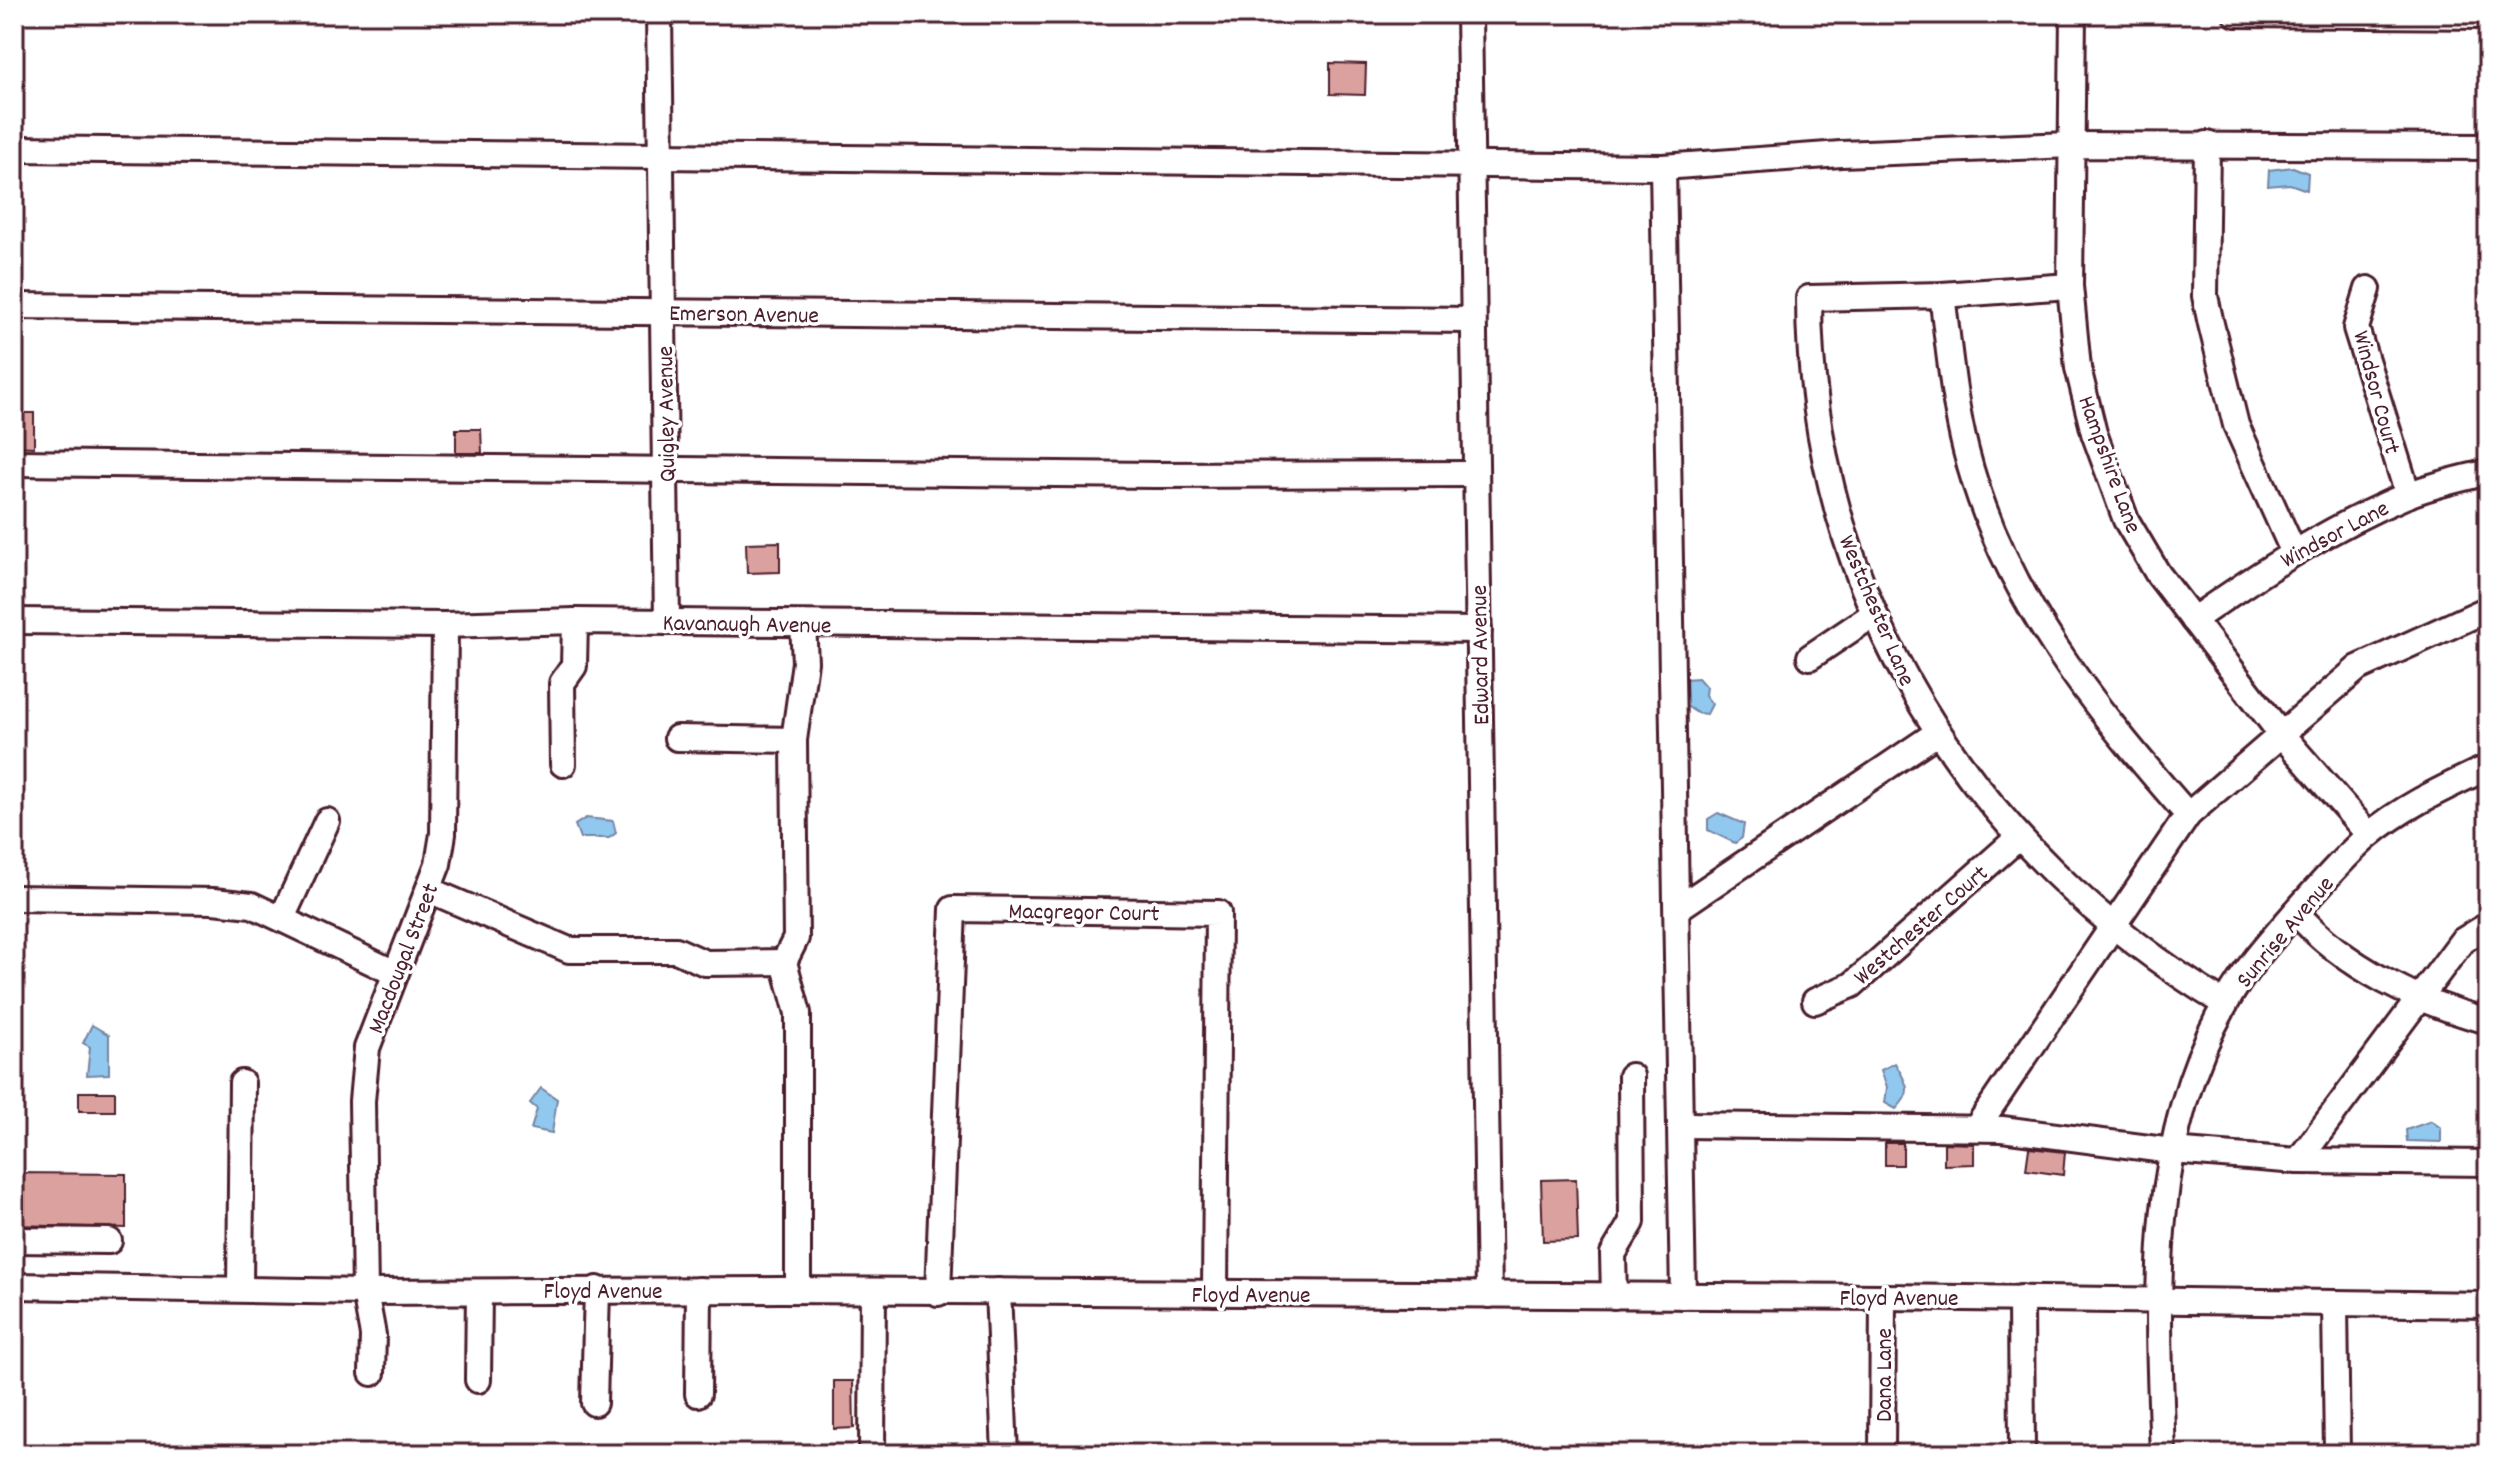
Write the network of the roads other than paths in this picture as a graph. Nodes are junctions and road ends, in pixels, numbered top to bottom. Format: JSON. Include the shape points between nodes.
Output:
{"nodes":[{"id":1,"x":659,"y":14,"type":"edge"},
{"id":2,"x":1469,"y":14,"type":"edge"},
{"id":3,"x":2073,"y":14,"type":"edge"},
{"id":4,"x":2236,"y":14,"type":"edge"},
{"id":5,"x":2488,"y":16,"type":"edge"},
{"id":6,"x":2207,"y":144,"type":"junction"},
{"id":7,"x":2071,"y":145,"type":"junction"},
{"id":8,"x":2488,"y":147,"type":"edge"},
{"id":9,"x":14,"y":149,"type":"edge"},
{"id":10,"x":661,"y":156,"type":"junction"},
{"id":11,"x":1471,"y":165,"type":"junction"},
{"id":12,"x":1663,"y":167,"type":"junction"},
{"id":13,"x":2070,"y":286,"type":"junction"},
{"id":14,"x":2368,"y":289,"type":"dead end"},
{"id":15,"x":1942,"y":295,"type":"junction"},
{"id":16,"x":14,"y":306,"type":"edge"},
{"id":17,"x":664,"y":312,"type":"junction"},
{"id":18,"x":1473,"y":320,"type":"junction"},
{"id":19,"x":14,"y":463,"type":"edge"},
{"id":20,"x":665,"y":469,"type":"junction"},
{"id":21,"x":2488,"y":472,"type":"edge"},
{"id":22,"x":1476,"y":474,"type":"junction"},
{"id":23,"x":2408,"y":495,"type":"junction"},
{"id":24,"x":2294,"y":553,"type":"junction"},
{"id":25,"x":2488,"y":609,"type":"edge"},
{"id":26,"x":1874,"y":614,"type":"junction"},
{"id":27,"x":2193,"y":620,"type":"junction"},
{"id":28,"x":14,"y":621,"type":"edge"},
{"id":29,"x":575,"y":621,"type":"junction"},
{"id":30,"x":667,"y":622,"type":"junction"},
{"id":31,"x":803,"y":624,"type":"junction"},
{"id":32,"x":445,"y":625,"type":"junction"},
{"id":33,"x":1479,"y":630,"type":"junction"},
{"id":34,"x":1810,"y":657,"type":"dead end"},
{"id":35,"x":1937,"y":733,"type":"junction"},
{"id":36,"x":2281,"y":734,"type":"junction"},
{"id":37,"x":677,"y":738,"type":"dead end"},
{"id":38,"x":794,"y":740,"type":"junction"},
{"id":39,"x":563,"y":764,"type":"dead end"},
{"id":40,"x":2488,"y":767,"type":"edge"},
{"id":41,"x":2188,"y":815,"type":"junction"},
{"id":42,"x":327,"y":821,"type":"dead end"},
{"id":43,"x":2369,"y":835,"type":"junction"},
{"id":44,"x":2018,"y":838,"type":"junction"},
{"id":45,"x":429,"y":890,"type":"junction"},
{"id":46,"x":14,"y":898,"type":"edge"},
{"id":47,"x":1677,"y":909,"type":"junction"},
{"id":48,"x":2296,"y":912,"type":"junction"},
{"id":49,"x":282,"y":918,"type":"junction"},
{"id":50,"x":2488,"y":925,"type":"edge"},
{"id":51,"x":2111,"y":927,"type":"junction"},
{"id":52,"x":784,"y":962,"type":"junction"},
{"id":53,"x":395,"y":973,"type":"junction"},
{"id":54,"x":2422,"y":1000,"type":"junction"},
{"id":55,"x":1815,"y":1001,"type":"dead end"},
{"id":56,"x":2225,"y":1004,"type":"junction"},
{"id":57,"x":2488,"y":1021,"type":"edge"},
{"id":58,"x":1631,"y":1076,"type":"dead end"},
{"id":59,"x":242,"y":1083,"type":"dead end"},
{"id":60,"x":1683,"y":1125,"type":"junction"},
{"id":61,"x":1977,"y":1127,"type":"junction"},
{"id":62,"x":2172,"y":1151,"type":"junction"},
{"id":63,"x":2298,"y":1161,"type":"junction"},
{"id":64,"x":2488,"y":1163,"type":"edge"},
{"id":65,"x":14,"y":1240,"type":"edge"},
{"id":66,"x":109,"y":1241,"type":"dead end"},
{"id":67,"x":14,"y":1286,"type":"edge"},
{"id":68,"x":240,"y":1288,"type":"junction"},
{"id":69,"x":597,"y":1289,"type":"junction"},
{"id":70,"x":699,"y":1290,"type":"junction"},
{"id":71,"x":798,"y":1290,"type":"junction"},
{"id":72,"x":998,"y":1291,"type":"junction"},
{"id":73,"x":365,"y":1292,"type":"junction"},
{"id":74,"x":479,"y":1292,"type":"junction"},
{"id":75,"x":873,"y":1292,"type":"junction"},
{"id":76,"x":938,"y":1293,"type":"junction"},
{"id":77,"x":1215,"y":1293,"type":"junction"},
{"id":78,"x":1489,"y":1295,"type":"junction"},
{"id":79,"x":1614,"y":1296,"type":"junction"},
{"id":80,"x":1683,"y":1296,"type":"junction"},
{"id":81,"x":1883,"y":1297,"type":"junction"},
{"id":82,"x":2021,"y":1298,"type":"junction"},
{"id":83,"x":2157,"y":1303,"type":"junction"},
{"id":84,"x":2335,"y":1304,"type":"junction"},
{"id":85,"x":2488,"y":1305,"type":"edge"},
{"id":86,"x":372,"y":1373,"type":"dead end"},
{"id":87,"x":478,"y":1380,"type":"dead end"},
{"id":88,"x":698,"y":1394,"type":"dead end"},
{"id":89,"x":594,"y":1403,"type":"dead end"},
{"id":90,"x":872,"y":1454,"type":"edge"},
{"id":91,"x":1005,"y":1454,"type":"edge"},
{"id":92,"x":1882,"y":1454,"type":"edge"},
{"id":93,"x":2022,"y":1454,"type":"edge"},
{"id":94,"x":2163,"y":1454,"type":"edge"},
{"id":95,"x":2337,"y":1454,"type":"edge"}],
"edges":[{"from":1,"to":10,"type":"street","name":"Quigley Avenue"},
{"from":2,"to":11,"type":"street","name":"Edward Avenue"},
{"from":3,"to":7,"type":"street","name":"Hampshire Lane"},
{"from":4,"to":5,"type":"street"},
{"from":6,"to":7,"type":"street"},
{"from":6,"to":8,"type":"street"},
{"from":6,"to":24,"type":"street","via":[[2208,310],[2236,425]]},
{"from":7,"to":12,"type":"street"},
{"from":7,"to":13,"type":"street","name":"Hampshire Lane"},
{"from":9,"to":10,"type":"street"},
{"from":10,"to":11,"type":"street"},
{"from":10,"to":17,"type":"street","name":"Quigley Avenue"},
{"from":11,"to":12,"type":"street"},
{"from":11,"to":18,"type":"street","name":"Edward Avenue"},
{"from":12,"to":47,"type":"street"},
{"from":13,"to":15,"type":"street","name":"Westchester Lane"},
{"from":13,"to":27,"type":"street","name":"Hampshire Lane","via":[[2078,368],[2094,433],[2126,520]]},
{"from":14,"to":23,"type":"street","name":"Windsor Court","via":[[2356,328]]},
{"from":15,"to":26,"type":"street","name":"Westchester Lane","via":[[1809,298],[1814,397],[1828,473]]},
{"from":15,"to":41,"type":"street","via":[[1965,448],[2014,580],[2096,709]]},
{"from":16,"to":17,"type":"street","name":"Emerson Avenue"},
{"from":17,"to":18,"type":"street","name":"Emerson Avenue"},
{"from":17,"to":20,"type":"street","name":"Quigley Avenue"},
{"from":18,"to":22,"type":"street","name":"Edward Avenue"},
{"from":19,"to":20,"type":"street"},
{"from":20,"to":22,"type":"street"},
{"from":20,"to":30,"type":"street","name":"Quigley Avenue"},
{"from":21,"to":23,"type":"street","name":"Windsor Lane"},
{"from":22,"to":33,"type":"street","name":"Edward Avenue"},
{"from":23,"to":24,"type":"street","name":"Windsor Lane"},
{"from":24,"to":27,"type":"street","name":"Windsor Lane"},
{"from":25,"to":36,"type":"street","via":[[2358,668]]},
{"from":26,"to":34,"type":"street"},
{"from":26,"to":35,"type":"street","name":"Westchester Lane"},
{"from":27,"to":36,"type":"street","name":"Hampshire Lane"},
{"from":28,"to":32,"type":"street","name":"Kavanaugh Avenue"},
{"from":29,"to":30,"type":"street","name":"Kavanaugh Avenue"},
{"from":29,"to":32,"type":"street","name":"Kavanaugh Avenue"},
{"from":29,"to":39,"type":"street","via":[[574,666],[562,683]]},
{"from":30,"to":31,"type":"street","name":"Kavanaugh Avenue"},
{"from":31,"to":33,"type":"street","name":"Kavanaugh Avenue"},
{"from":31,"to":38,"type":"street","via":[[805,662]]},
{"from":32,"to":45,"type":"street","name":"Macdougal Street","via":[[443,834]]},
{"from":33,"to":78,"type":"street","name":"Edward Avenue"},
{"from":35,"to":44,"type":"street","name":"Westchester Lane"},
{"from":35,"to":47,"type":"street"},
{"from":36,"to":41,"type":"street"},
{"from":36,"to":43,"type":"street","name":"Hampshire Lane"},
{"from":37,"to":38,"type":"street"},
{"from":38,"to":52,"type":"street","via":[[796,938]]},
{"from":40,"to":43,"type":"street","name":"Sunrise Avenue"},
{"from":41,"to":51,"type":"street"},
{"from":42,"to":49,"type":"street"},
{"from":43,"to":48,"type":"street","name":"Sunrise Avenue"},
{"from":44,"to":51,"type":"street","name":"Westchester Lane"},
{"from":44,"to":55,"type":"street","name":"Westchester Court","via":[[1852,985]]},
{"from":45,"to":52,"type":"street","via":[[569,950],[676,950],[705,963]]},
{"from":45,"to":53,"type":"street","name":"Macdougal Street"},
{"from":46,"to":49,"type":"street","via":[[213,901],[252,905]]},
{"from":47,"to":60,"type":"street"},
{"from":48,"to":54,"type":"street","via":[[2317,935]]},
{"from":48,"to":56,"type":"street","name":"Sunrise Avenue","via":[[2259,952]]},
{"from":49,"to":53,"type":"street"},
{"from":50,"to":54,"type":"street","via":[[2462,941]]},
{"from":51,"to":56,"type":"street","name":"Westchester Lane"},
{"from":51,"to":61,"type":"street"},
{"from":52,"to":71,"type":"street","via":[[798,1013]]},
{"from":53,"to":73,"type":"street","name":"Macdougal Street","via":[[367,1048],[364,1075]]},
{"from":54,"to":57,"type":"street"},
{"from":54,"to":63,"type":"street"},
{"from":56,"to":62,"type":"street","name":"Sunrise Avenue","via":[[2188,1092]]},
{"from":58,"to":79,"type":"street","via":[[1632,1222],[1613,1254]]},
{"from":59,"to":68,"type":"street"},
{"from":60,"to":61,"type":"street"},
{"from":60,"to":80,"type":"street"},
{"from":61,"to":62,"type":"street"},
{"from":62,"to":63,"type":"street"},
{"from":62,"to":83,"type":"street","name":"Sunrise Avenue","via":[[2163,1201]]},
{"from":63,"to":64,"type":"street"},
{"from":65,"to":66,"type":"street"},
{"from":67,"to":68,"type":"street","name":"Floyd Avenue"},
{"from":68,"to":73,"type":"street","name":"Floyd Avenue"},
{"from":69,"to":70,"type":"street","name":"Floyd Avenue"},
{"from":69,"to":74,"type":"street","name":"Floyd Avenue"},
{"from":69,"to":89,"type":"street"},
{"from":70,"to":71,"type":"street","name":"Floyd Avenue"},
{"from":70,"to":88,"type":"street"},
{"from":71,"to":75,"type":"street","name":"Floyd Avenue"},
{"from":72,"to":76,"type":"street","name":"Floyd Avenue"},
{"from":72,"to":77,"type":"street","name":"Floyd Avenue"},
{"from":72,"to":91,"type":"street"},
{"from":73,"to":74,"type":"street","name":"Floyd Avenue"},
{"from":73,"to":86,"type":"street","name":"Macdougal Street","via":[[373,1335]]},
{"from":74,"to":87,"type":"street"},
{"from":75,"to":76,"type":"street","name":"Floyd Avenue"},
{"from":75,"to":90,"type":"street"},
{"from":76,"to":77,"type":"street","name":"Macgregor Court","via":[[953,909],[1218,913]]},
{"from":77,"to":78,"type":"street","name":"Floyd Avenue"},
{"from":78,"to":79,"type":"street","name":"Floyd Avenue"},
{"from":79,"to":80,"type":"street","name":"Floyd Avenue"},
{"from":80,"to":81,"type":"street","name":"Floyd Avenue"},
{"from":81,"to":82,"type":"street","name":"Floyd Avenue"},
{"from":81,"to":92,"type":"street","name":"Dana Lane"},
{"from":82,"to":83,"type":"street","name":"Floyd Avenue"},
{"from":82,"to":93,"type":"street"},
{"from":83,"to":84,"type":"street","name":"Floyd Avenue"},
{"from":83,"to":94,"type":"street","name":"Sunrise Avenue"},
{"from":84,"to":85,"type":"street","name":"Floyd Avenue"},
{"from":84,"to":95,"type":"street"}]}
